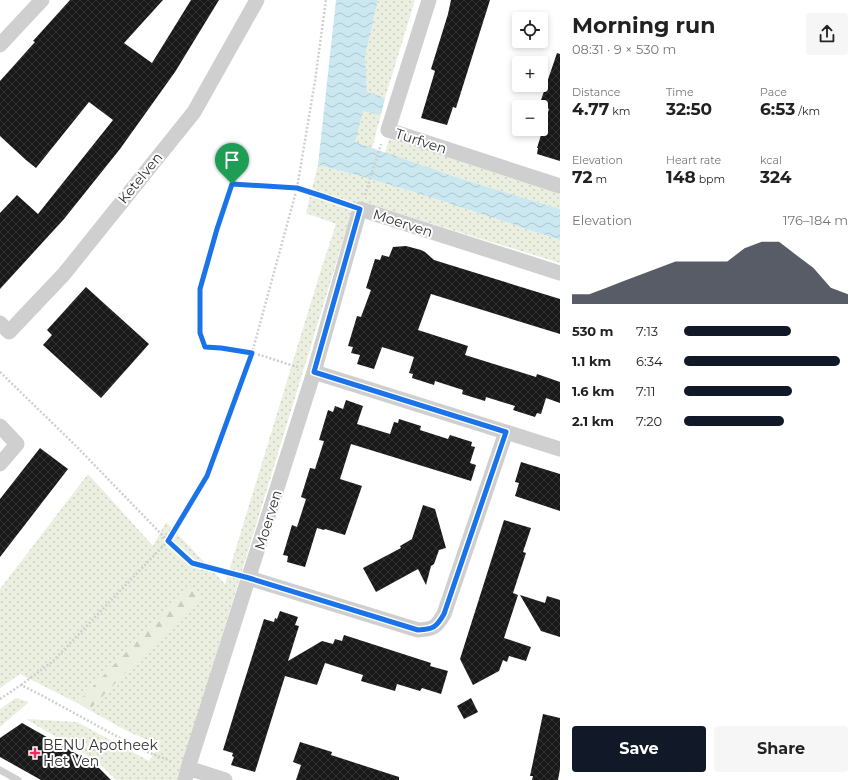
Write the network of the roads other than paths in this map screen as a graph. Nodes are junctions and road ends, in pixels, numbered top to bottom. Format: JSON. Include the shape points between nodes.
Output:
{"nodes":[{"id":1,"x":42,"y":0,"type":"edge"},
{"id":2,"x":257,"y":0,"type":"edge"},
{"id":3,"x":429,"y":0,"type":"edge"},
{"id":4,"x":0,"y":45,"type":"edge"},
{"id":5,"x":560,"y":186,"type":"edge"},
{"id":6,"x":560,"y":273,"type":"edge"},
{"id":7,"x":0,"y":323,"type":"edge"},
{"id":8,"x":314,"y":372,"type":"junction"},
{"id":9,"x":0,"y":426,"type":"edge"},
{"id":10,"x":506,"y":432,"type":"junction"},
{"id":11,"x":560,"y":449,"type":"edge"},
{"id":12,"x":0,"y":464,"type":"edge"},
{"id":13,"x":249,"y":578,"type":"junction"},
{"id":14,"x":0,"y":770,"type":"edge"},
{"id":15,"x":187,"y":774,"type":"edge"},
{"id":16,"x":18,"y":780,"type":"edge"},
{"id":17,"x":225,"y":780,"type":"edge"}],
"edges":[{"from":1,"to":4,"type":"street"},
{"from":2,"to":7,"type":"street","name":"Ketelven","via":[[194,112],[64,274],[9,332]]},
{"from":3,"to":5,"type":"street","name":"Turfven","via":[[388,130]]},
{"from":6,"to":8,"type":"street","name":"Moerven","via":[[362,205]]},
{"from":8,"to":10,"type":"street"},
{"from":8,"to":13,"type":"street","name":"Moerven"},
{"from":9,"to":12,"type":"street","via":[[17,444]]},
{"from":10,"to":11,"type":"street"},
{"from":10,"to":13,"type":"street","via":[[444,614],[439,623],[430,629],[418,630]]},
{"from":13,"to":15,"type":"street","name":"Moerven"},
{"from":14,"to":16,"type":"lane"},
{"from":15,"to":17,"type":"street"}]}
